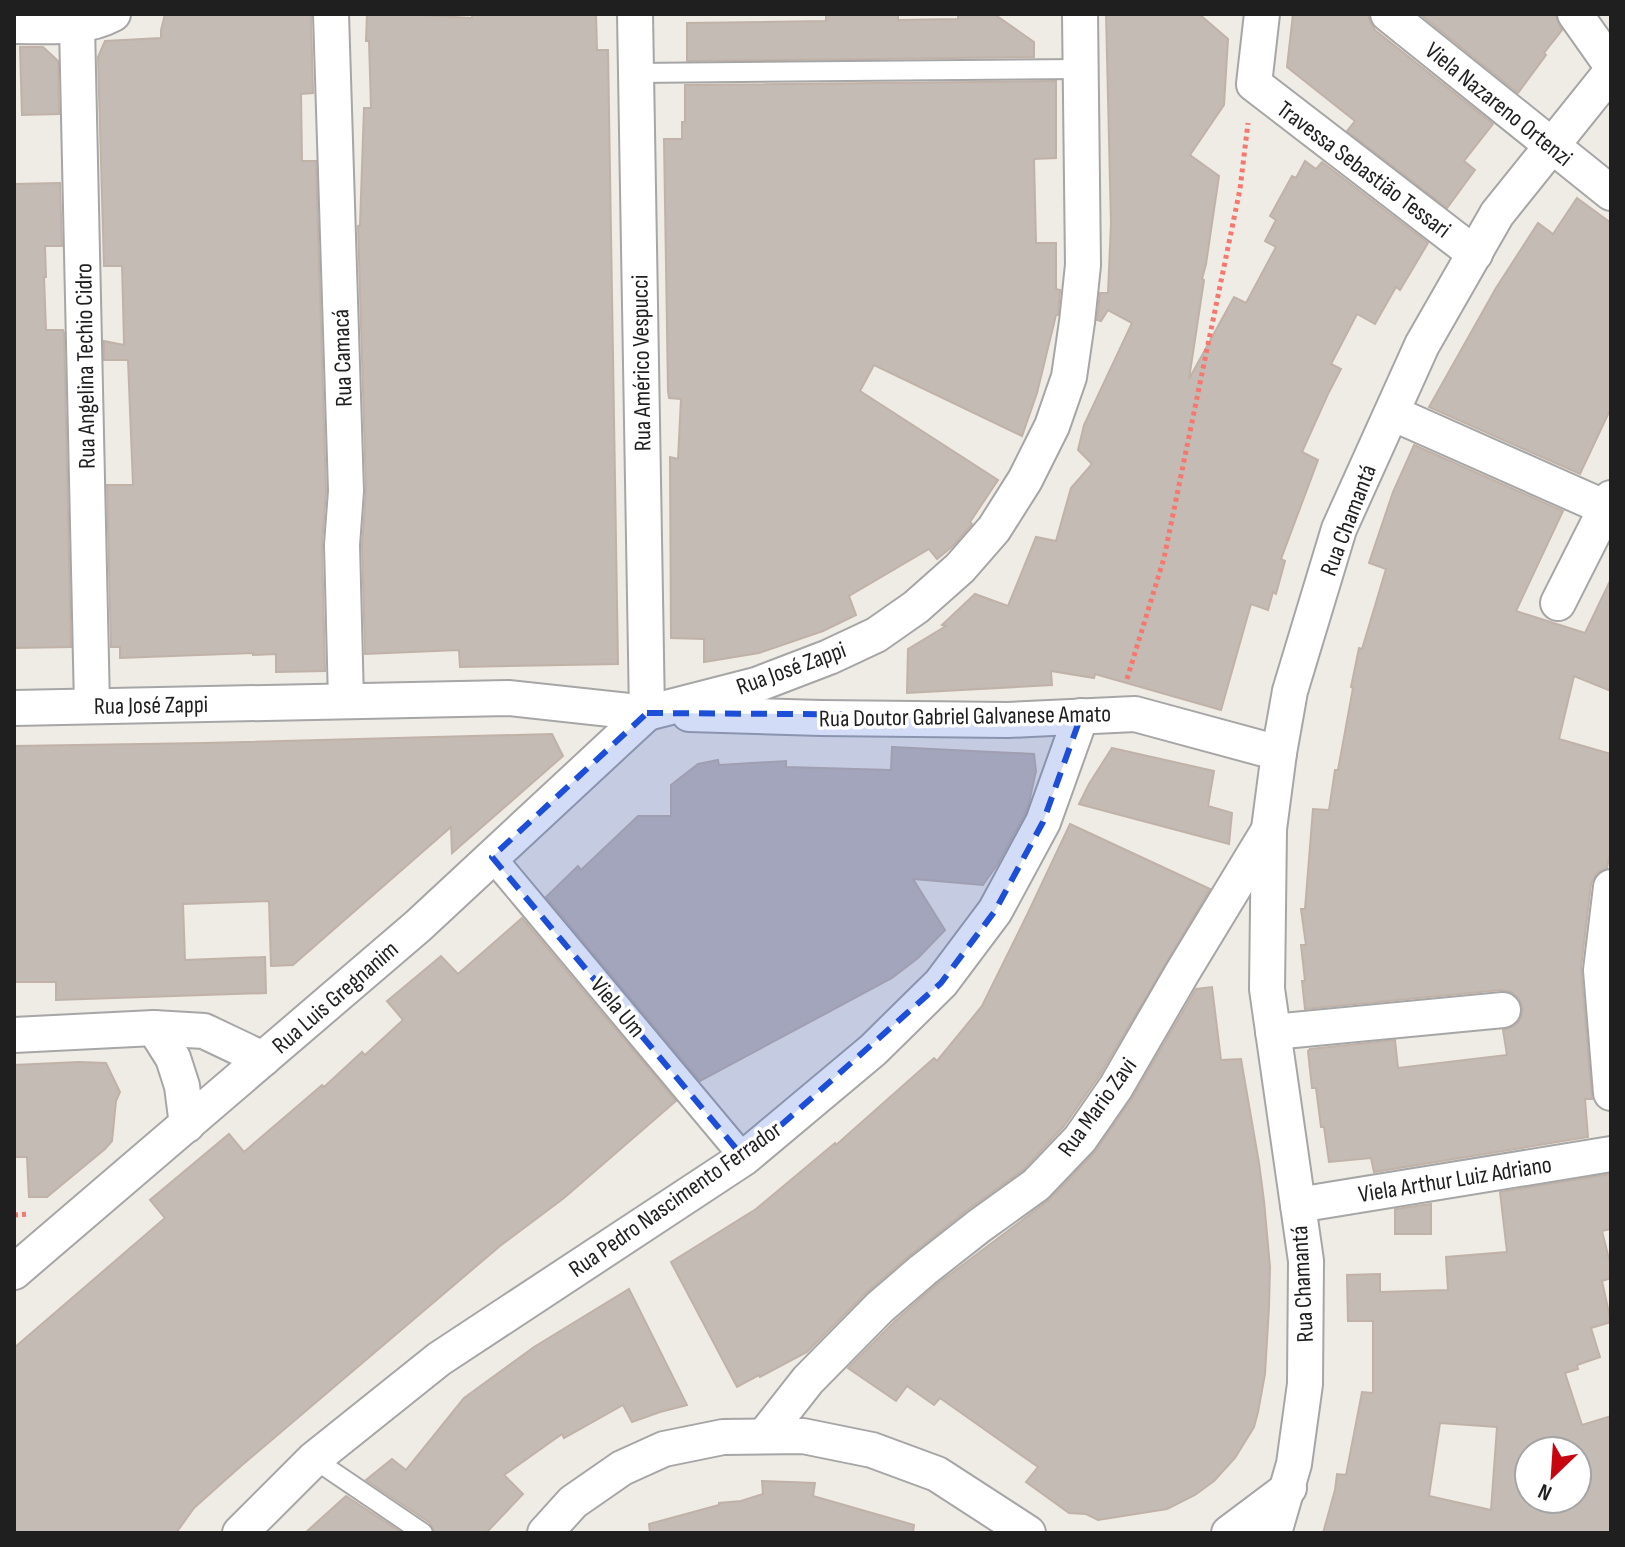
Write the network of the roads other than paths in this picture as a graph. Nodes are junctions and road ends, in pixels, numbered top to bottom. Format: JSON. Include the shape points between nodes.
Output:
{"nodes":[{"id":1,"x":113,"y":14,"type":"edge"},
{"id":2,"x":331,"y":14,"type":"edge"},
{"id":3,"x":635,"y":14,"type":"edge"},
{"id":4,"x":1080,"y":14,"type":"edge"},
{"id":5,"x":1262,"y":14,"type":"edge"},
{"id":6,"x":1388,"y":14,"type":"edge"},
{"id":7,"x":1575,"y":14,"type":"edge"},
{"id":8,"x":14,"y":26,"type":"edge"},
{"id":9,"x":77,"y":26,"type":"junction"},
{"id":10,"x":1611,"y":65,"type":"edge"},
{"id":11,"x":1080,"y":69,"type":"junction"},
{"id":12,"x":1611,"y":72,"type":"edge"},
{"id":13,"x":636,"y":73,"type":"junction"},
{"id":14,"x":1551,"y":146,"type":"junction"},
{"id":15,"x":1611,"y":193,"type":"edge"},
{"id":16,"x":1475,"y":254,"type":"junction"},
{"id":17,"x":1392,"y":413,"type":"junction"},
{"id":18,"x":1608,"y":503,"type":"edge"},
{"id":19,"x":1558,"y":603,"type":"dead end"},
{"id":20,"x":346,"y":701,"type":"junction"},
{"id":21,"x":92,"y":706,"type":"junction"},
{"id":22,"x":14,"y":708,"type":"edge"},
{"id":23,"x":647,"y":713,"type":"junction"},
{"id":24,"x":1081,"y":716,"type":"junction"},
{"id":25,"x":1279,"y":753,"type":"junction"},
{"id":26,"x":1269,"y":829,"type":"junction"},
{"id":27,"x":492,"y":857,"type":"junction"},
{"id":28,"x":1611,"y":887,"type":"edge"},
{"id":29,"x":1503,"y":1010,"type":"dead end"},
{"id":30,"x":154,"y":1028,"type":"junction"},
{"id":31,"x":1273,"y":1032,"type":"junction"},
{"id":32,"x":14,"y":1035,"type":"edge"},
{"id":33,"x":263,"y":1059,"type":"junction"},
{"id":34,"x":1611,"y":1093,"type":"edge"},
{"id":35,"x":187,"y":1125,"type":"junction"},
{"id":36,"x":1611,"y":1154,"type":"edge"},
{"id":37,"x":744,"y":1158,"type":"junction"},
{"id":38,"x":1298,"y":1205,"type":"junction"},
{"id":39,"x":14,"y":1272,"type":"edge"},
{"id":40,"x":764,"y":1436,"type":"junction"},
{"id":41,"x":314,"y":1459,"type":"junction"},
{"id":42,"x":1289,"y":1488,"type":"junction"},
{"id":43,"x":240,"y":1533,"type":"edge"},
{"id":44,"x":423,"y":1533,"type":"edge"},
{"id":45,"x":545,"y":1533,"type":"edge"},
{"id":46,"x":1028,"y":1533,"type":"edge"},
{"id":47,"x":1229,"y":1533,"type":"edge"},
{"id":48,"x":1274,"y":1533,"type":"edge"}],
"edges":[{"from":1,"to":9,"type":"street"},
{"from":2,"to":20,"type":"street","name":"Rua Camacá","via":[[346,491]]},
{"from":3,"to":13,"type":"street","name":"Rua Américo Vespucci"},
{"from":4,"to":11,"type":"street","name":"Rua José Zappi"},
{"from":5,"to":16,"type":"street","name":"Travessa Sebastião Tessari","via":[[1254,84]]},
{"from":6,"to":14,"type":"street","name":"Viela Nazareno Ortenzi"},
{"from":7,"to":10,"type":"street"},
{"from":8,"to":9,"type":"street"},
{"from":9,"to":21,"type":"street","name":"Rua Angelina Techio Cidro"},
{"from":11,"to":13,"type":"lane"},
{"from":11,"to":23,"type":"street","name":"Rua José Zappi","via":[[1083,265],[1069,377],[1052,426],[994,529],[960,568],[876,635],[756,685]]},
{"from":12,"to":14,"type":"street","name":"Rua Chamantá"},
{"from":13,"to":23,"type":"street","name":"Rua Américo Vespucci"},
{"from":14,"to":15,"type":"street","name":"Viela Nazareno Ortenzi"},
{"from":14,"to":16,"type":"street","name":"Rua Chamantá","via":[[1497,214]]},
{"from":16,"to":17,"type":"street","name":"Rua Chamantá","via":[[1422,345]]},
{"from":17,"to":18,"type":"street"},
{"from":17,"to":25,"type":"street","name":"Rua Chamantá","via":[[1339,529],[1290,691]]},
{"from":18,"to":19,"type":"street"},
{"from":20,"to":21,"type":"street","name":"Rua José Zappi"},
{"from":20,"to":23,"type":"street","name":"Rua José Zappi","via":[[508,698]]},
{"from":21,"to":22,"type":"street","name":"Rua José Zappi"},
{"from":23,"to":24,"type":"street","name":"Rua Doutor Gabriel Galvanese Amato","via":[[977,720]]},
{"from":23,"to":27,"type":"street","name":"Rua Luis Gregnanim"},
{"from":24,"to":25,"type":"street","name":"Rua Doutor Gabriel Galvanese Amato","via":[[1135,714]]},
{"from":24,"to":37,"type":"street","name":"Rua Pedro Nascimento Ferrador","via":[[1043,822],[995,911],[941,983],[873,1050]]},
{"from":25,"to":26,"type":"street","name":"Rua Chamantá"},
{"from":26,"to":31,"type":"street","name":"Rua Chamantá","via":[[1267,989]]},
{"from":26,"to":40,"type":"street","name":"Rua Mario Zavi","via":[[1080,1139],[1036,1185],[880,1307],[808,1380]]},
{"from":27,"to":33,"type":"street","name":"Rua Luis Gregnanim"},
{"from":27,"to":37,"type":"street","name":"Viela Um"},
{"from":28,"to":34,"type":"street","via":[[1601,970]]},
{"from":29,"to":31,"type":"street"},
{"from":30,"to":32,"type":"street"},
{"from":30,"to":33,"type":"street","via":[[204,1031]]},
{"from":30,"to":35,"type":"street","via":[[173,1058]]},
{"from":31,"to":38,"type":"street","name":"Rua Chamantá"},
{"from":33,"to":35,"type":"street","name":"Rua Luis Gregnanim"},
{"from":35,"to":39,"type":"street","name":"Rua Luis Gregnanim"},
{"from":36,"to":38,"type":"street","name":"Viela Arthur Luiz Adriano"},
{"from":37,"to":41,"type":"street","name":"Rua Pedro Nascimento Ferrador","via":[[439,1359]]},
{"from":38,"to":42,"type":"street","name":"Rua Chamantá","via":[[1306,1261],[1305,1384]]},
{"from":40,"to":45,"type":"street","via":[[723,1437],[664,1449],[622,1468],[573,1502]]},
{"from":40,"to":46,"type":"street","via":[[803,1436],[872,1450],[937,1474]]},
{"from":41,"to":43,"type":"street","name":"Rua Pedro Nascimento Ferrador"},
{"from":41,"to":44,"type":"lane"},
{"from":42,"to":47,"type":"street"},
{"from":42,"to":48,"type":"street","name":"Rua Chamantá"}]}
